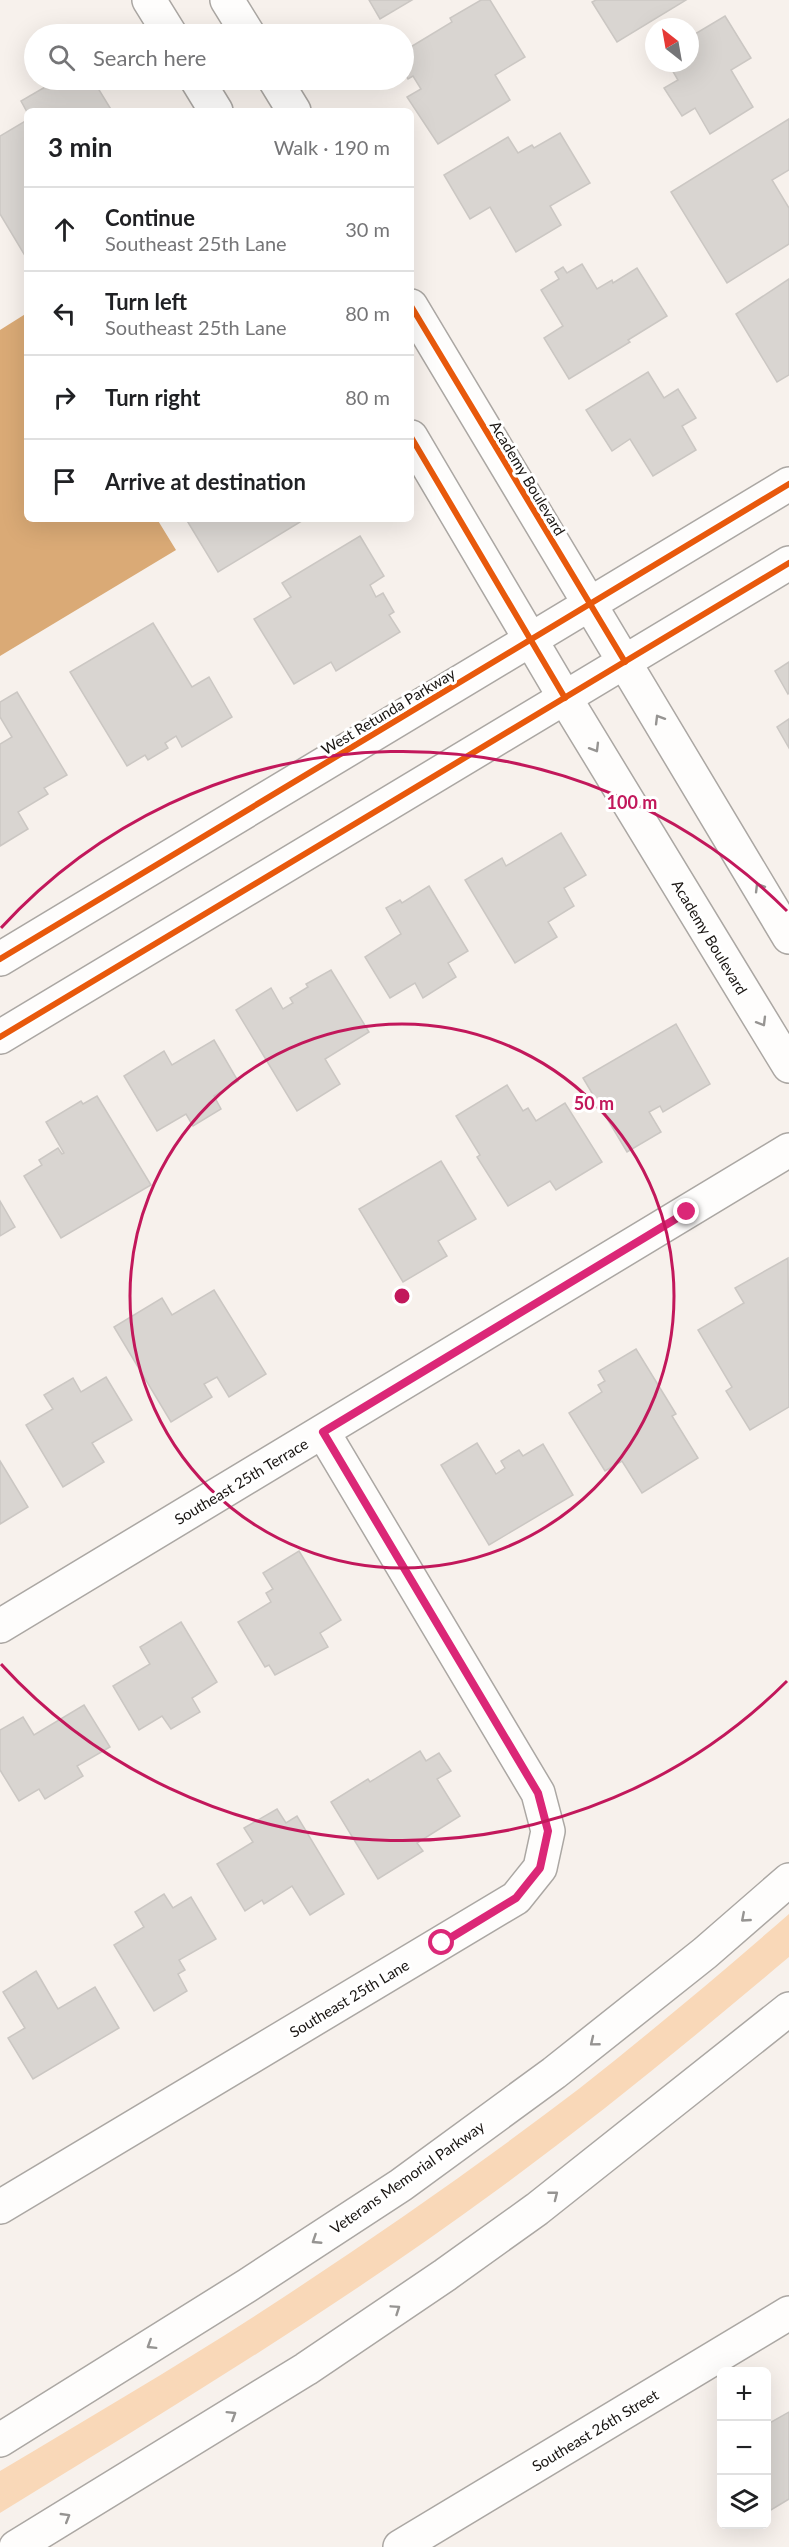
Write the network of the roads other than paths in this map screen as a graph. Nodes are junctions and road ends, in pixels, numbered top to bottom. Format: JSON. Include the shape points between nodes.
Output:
{"nodes":[{"id":1,"x":149,"y":0,"type":"edge"},
{"id":2,"x":227,"y":0,"type":"edge"},
{"id":3,"x":164,"y":24,"type":"edge"},
{"id":4,"x":242,"y":24,"type":"edge"},
{"id":5,"x":203,"y":90,"type":"edge"},
{"id":6,"x":281,"y":90,"type":"edge"},
{"id":7,"x":214,"y":108,"type":"edge"},
{"id":8,"x":292,"y":108,"type":"edge"},
{"id":9,"x":414,"y":311,"type":"edge"},
{"id":10,"x":414,"y":442,"type":"edge"},
{"id":11,"x":789,"y":484,"type":"edge"},
{"id":12,"x":789,"y":564,"type":"edge"},
{"id":13,"x":590,"y":603,"type":"junction"},
{"id":14,"x":530,"y":639,"type":"junction"},
{"id":15,"x":625,"y":662,"type":"junction"},
{"id":16,"x":565,"y":698,"type":"junction"},
{"id":17,"x":789,"y":937,"type":"edge"},
{"id":18,"x":0,"y":958,"type":"edge"},
{"id":19,"x":0,"y":1037,"type":"edge"},
{"id":20,"x":789,"y":1066,"type":"edge"},
{"id":21,"x":789,"y":1150,"type":"edge"},
{"id":22,"x":323,"y":1432,"type":"junction"},
{"id":23,"x":0,"y":1626,"type":"edge"},
{"id":24,"x":789,"y":1880,"type":"edge"},
{"id":25,"x":789,"y":2009,"type":"edge"},
{"id":26,"x":0,"y":2207,"type":"edge"},
{"id":27,"x":789,"y":2313,"type":"edge"},
{"id":28,"x":0,"y":2440,"type":"edge"},
{"id":29,"x":16,"y":2547,"type":"edge"},
{"id":30,"x":400,"y":2547,"type":"edge"}],
"edges":[{"from":1,"to":3,"type":"main road"},
{"from":2,"to":4,"type":"main road"},
{"from":5,"to":7,"type":"main road"},
{"from":6,"to":8,"type":"main road"},
{"from":9,"to":13,"type":"main road","name":"Academy Boulevard"},
{"from":10,"to":14,"type":"main road","name":"Academy Boulevard"},
{"from":11,"to":13,"type":"main road","name":"West Retunda Parkway"},
{"from":12,"to":15,"type":"main road"},
{"from":13,"to":14,"type":"main road","name":"West Retunda Parkway"},
{"from":13,"to":15,"type":"main road","name":"Academy Boulevard"},
{"from":14,"to":16,"type":"main road","name":"Academy Boulevard"},
{"from":14,"to":18,"type":"main road","name":"West Retunda Parkway"},
{"from":15,"to":16,"type":"main road"},
{"from":17,"to":15,"type":"main road","name":"Academy Boulevard","one_way":true},
{"from":16,"to":19,"type":"main road"},
{"from":16,"to":20,"type":"main road","name":"Academy Boulevard","one_way":true},
{"from":21,"to":22,"type":"main road","name":"Southeast 25th Terrace"},
{"from":22,"to":23,"type":"main road","name":"Southeast 25th Terrace"},
{"from":22,"to":26,"type":"main road","name":"Southeast 25th Lane","via":[[538,1793],[548,1831],[540,1868],[516,1898]]},
{"from":24,"to":28,"type":"main road","name":"Veterans Memorial Parkway","one_way":true,"via":[[705,1953],[554,2073],[401,2185]]},
{"from":29,"to":25,"type":"main road","one_way":true,"via":[[306,2369],[445,2275],[537,2209]]},
{"from":27,"to":30,"type":"main road","name":"Southeast 26th Street"}]}
